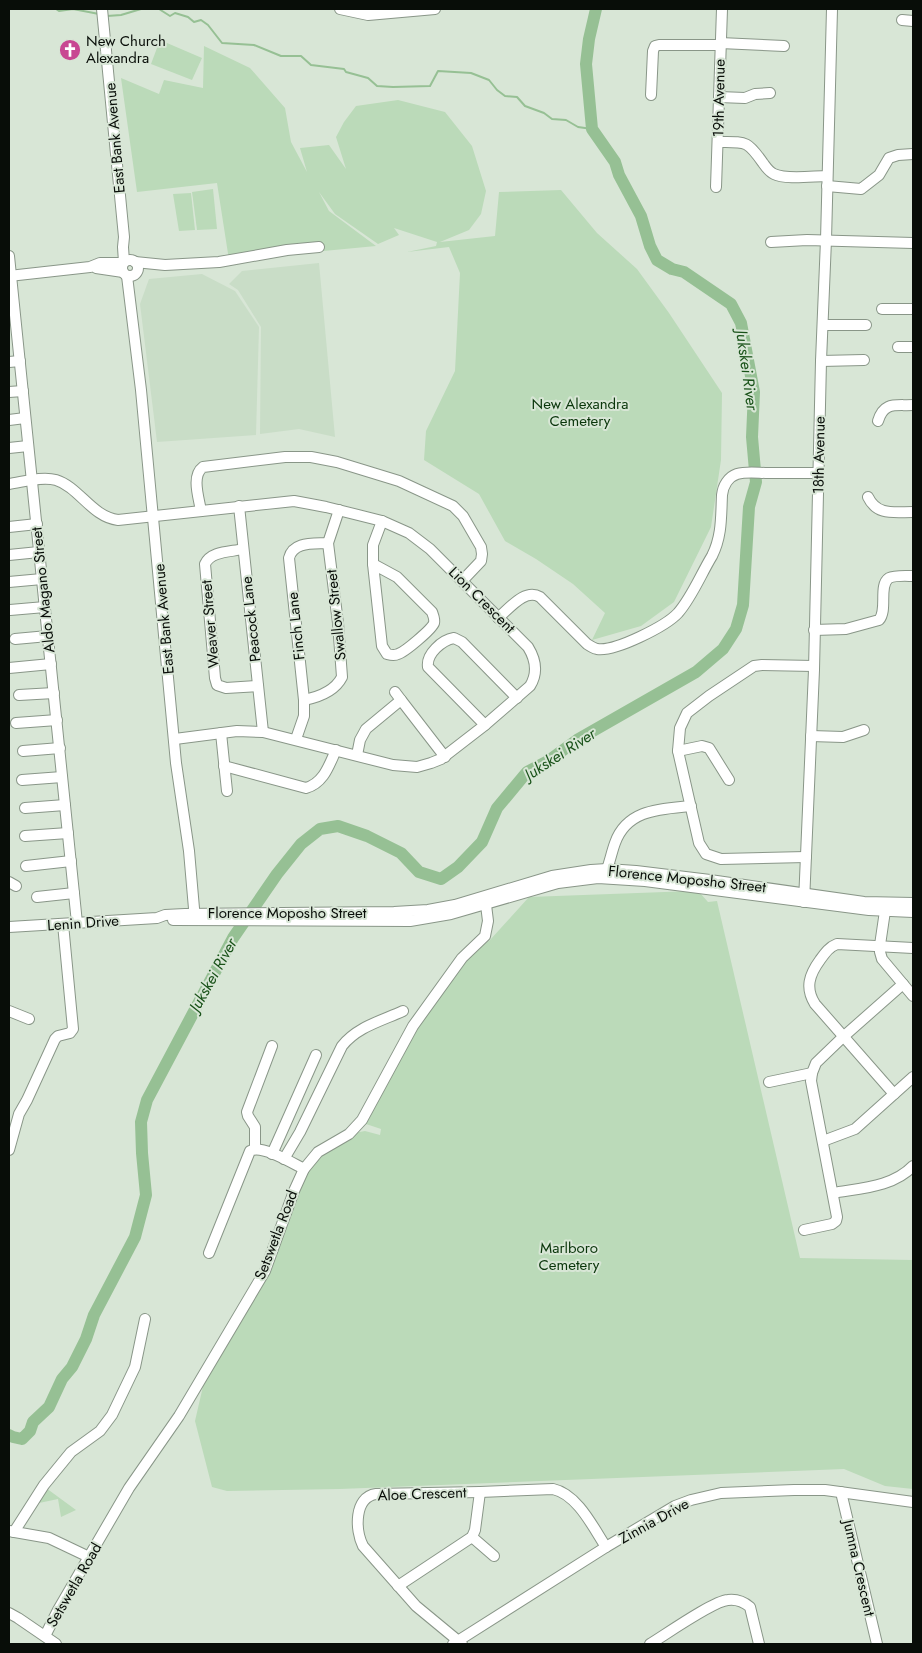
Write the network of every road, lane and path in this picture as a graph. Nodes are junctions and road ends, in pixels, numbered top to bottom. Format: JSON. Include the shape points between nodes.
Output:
{"nodes":[{"id":1,"x":102,"y":9,"type":"edge"},
{"id":2,"x":435,"y":9,"type":"edge"},
{"id":3,"x":722,"y":9,"type":"edge"},
{"id":4,"x":832,"y":9,"type":"edge"},
{"id":5,"x":347,"y":10,"type":"edge"},
{"id":6,"x":408,"y":10,"type":"edge"},
{"id":7,"x":902,"y":20,"type":"dead end"},
{"id":8,"x":913,"y":21,"type":"edge"},
{"id":9,"x":720,"y":44,"type":"junction"},
{"id":10,"x":784,"y":46,"type":"dead end"},
{"id":11,"x":770,"y":93,"type":"dead end"},
{"id":12,"x":651,"y":95,"type":"dead end"},
{"id":13,"x":719,"y":97,"type":"junction"},
{"id":14,"x":718,"y":142,"type":"junction"},
{"id":15,"x":913,"y":154,"type":"edge"},
{"id":16,"x":827,"y":181,"type":"junction"},
{"id":17,"x":716,"y":187,"type":"dead end"},
{"id":18,"x":826,"y":240,"type":"junction"},
{"id":19,"x":771,"y":242,"type":"dead end"},
{"id":20,"x":913,"y":243,"type":"edge"},
{"id":21,"x":319,"y":247,"type":"dead end"},
{"id":22,"x":9,"y":256,"type":"edge"},
{"id":23,"x":129,"y":268,"type":"junction"},
{"id":24,"x":10,"y":276,"type":"edge"},
{"id":25,"x":11,"y":305,"type":"edge"},
{"id":26,"x":882,"y":309,"type":"dead end"},
{"id":27,"x":913,"y":309,"type":"edge"},
{"id":28,"x":823,"y":325,"type":"junction"},
{"id":29,"x":866,"y":325,"type":"dead end"},
{"id":30,"x":13,"y":332,"type":"edge"},
{"id":31,"x":898,"y":347,"type":"dead end"},
{"id":32,"x":913,"y":347,"type":"edge"},
{"id":33,"x":821,"y":360,"type":"junction"},
{"id":34,"x":864,"y":360,"type":"dead end"},
{"id":35,"x":20,"y":361,"type":"junction"},
{"id":36,"x":9,"y":362,"type":"edge"},
{"id":37,"x":23,"y":391,"type":"junction"},
{"id":38,"x":9,"y":392,"type":"edge"},
{"id":39,"x":913,"y":405,"type":"edge"},
{"id":40,"x":26,"y":418,"type":"junction"},
{"id":41,"x":9,"y":420,"type":"edge"},
{"id":42,"x":878,"y":421,"type":"dead end"},
{"id":43,"x":28,"y":446,"type":"junction"},
{"id":44,"x":9,"y":448,"type":"edge"},
{"id":45,"x":819,"y":473,"type":"junction"},
{"id":46,"x":32,"y":481,"type":"junction"},
{"id":47,"x":9,"y":484,"type":"edge"},
{"id":48,"x":868,"y":497,"type":"dead end"},
{"id":49,"x":239,"y":506,"type":"junction"},
{"id":50,"x":339,"y":510,"type":"junction"},
{"id":51,"x":201,"y":511,"type":"junction"},
{"id":52,"x":913,"y":512,"type":"edge"},
{"id":53,"x":154,"y":517,"type":"junction"},
{"id":54,"x":382,"y":521,"type":"junction"},
{"id":55,"x":37,"y":524,"type":"junction"},
{"id":56,"x":9,"y":527,"type":"edge"},
{"id":57,"x":328,"y":543,"type":"junction"},
{"id":58,"x":244,"y":550,"type":"junction"},
{"id":59,"x":39,"y":552,"type":"junction"},
{"id":60,"x":9,"y":555,"type":"edge"},
{"id":61,"x":373,"y":564,"type":"junction"},
{"id":62,"x":913,"y":576,"type":"edge"},
{"id":63,"x":42,"y":579,"type":"junction"},
{"id":64,"x":462,"y":581,"type":"junction"},
{"id":65,"x":9,"y":582,"type":"edge"},
{"id":66,"x":45,"y":607,"type":"junction"},
{"id":67,"x":10,"y":610,"type":"edge"},
{"id":68,"x":498,"y":618,"type":"junction"},
{"id":69,"x":814,"y":630,"type":"junction"},
{"id":70,"x":48,"y":636,"type":"junction"},
{"id":71,"x":15,"y":639,"type":"dead end"},
{"id":72,"x":51,"y":664,"type":"junction"},
{"id":73,"x":814,"y":666,"type":"junction"},
{"id":74,"x":9,"y":668,"type":"edge"},
{"id":75,"x":258,"y":686,"type":"junction"},
{"id":76,"x":395,"y":692,"type":"dead end"},
{"id":77,"x":54,"y":693,"type":"junction"},
{"id":78,"x":20,"y":695,"type":"dead end"},
{"id":79,"x":517,"y":698,"type":"junction"},
{"id":80,"x":304,"y":700,"type":"junction"},
{"id":81,"x":401,"y":700,"type":"junction"},
{"id":82,"x":57,"y":720,"type":"junction"},
{"id":83,"x":16,"y":724,"type":"dead end"},
{"id":84,"x":485,"y":725,"type":"junction"},
{"id":85,"x":864,"y":730,"type":"dead end"},
{"id":86,"x":263,"y":732,"type":"junction"},
{"id":87,"x":221,"y":733,"type":"junction"},
{"id":88,"x":811,"y":736,"type":"junction"},
{"id":89,"x":175,"y":739,"type":"junction"},
{"id":90,"x":296,"y":739,"type":"junction"},
{"id":91,"x":60,"y":748,"type":"junction"},
{"id":92,"x":336,"y":750,"type":"junction"},
{"id":93,"x":23,"y":751,"type":"dead end"},
{"id":94,"x":678,"y":751,"type":"junction"},
{"id":95,"x":357,"y":755,"type":"junction"},
{"id":96,"x":445,"y":757,"type":"junction"},
{"id":97,"x":224,"y":766,"type":"junction"},
{"id":98,"x":62,"y":777,"type":"junction"},
{"id":99,"x":22,"y":780,"type":"dead end"},
{"id":100,"x":730,"y":780,"type":"dead end"},
{"id":101,"x":227,"y":791,"type":"dead end"},
{"id":102,"x":65,"y":804,"type":"junction"},
{"id":103,"x":691,"y":806,"type":"junction"},
{"id":104,"x":25,"y":808,"type":"dead end"},
{"id":105,"x":68,"y":833,"type":"junction"},
{"id":106,"x":25,"y":836,"type":"dead end"},
{"id":107,"x":806,"y":857,"type":"junction"},
{"id":108,"x":71,"y":861,"type":"junction"},
{"id":109,"x":26,"y":866,"type":"dead end"},
{"id":110,"x":608,"y":870,"type":"junction"},
{"id":111,"x":74,"y":893,"type":"junction"},
{"id":112,"x":37,"y":896,"type":"dead end"},
{"id":113,"x":805,"y":897,"type":"junction"},
{"id":114,"x":913,"y":903,"type":"edge"},
{"id":115,"x":486,"y":905,"type":"junction"},
{"id":116,"x":885,"y":911,"type":"junction"},
{"id":117,"x":913,"y":912,"type":"edge"},
{"id":118,"x":194,"y":917,"type":"junction"},
{"id":119,"x":213,"y":917,"type":"junction"},
{"id":120,"x":385,"y":917,"type":"junction"},
{"id":121,"x":77,"y":923,"type":"junction"},
{"id":122,"x":63,"y":924,"type":"junction"},
{"id":123,"x":9,"y":927,"type":"edge"},
{"id":124,"x":880,"y":945,"type":"junction"},
{"id":125,"x":913,"y":948,"type":"edge"},
{"id":126,"x":903,"y":984,"type":"junction"},
{"id":127,"x":913,"y":996,"type":"edge"},
{"id":128,"x":9,"y":1010,"type":"edge"},
{"id":129,"x":403,"y":1011,"type":"dead end"},
{"id":130,"x":29,"y":1019,"type":"dead end"},
{"id":131,"x":843,"y":1037,"type":"junction"},
{"id":132,"x":272,"y":1046,"type":"dead end"},
{"id":133,"x":316,"y":1055,"type":"dead end"},
{"id":134,"x":812,"y":1073,"type":"junction"},
{"id":135,"x":913,"y":1077,"type":"edge"},
{"id":136,"x":769,"y":1082,"type":"dead end"},
{"id":137,"x":894,"y":1094,"type":"junction"},
{"id":138,"x":823,"y":1141,"type":"junction"},
{"id":139,"x":255,"y":1148,"type":"junction"},
{"id":140,"x":9,"y":1150,"type":"edge"},
{"id":141,"x":272,"y":1154,"type":"junction"},
{"id":142,"x":284,"y":1159,"type":"junction"},
{"id":143,"x":913,"y":1166,"type":"edge"},
{"id":144,"x":304,"y":1169,"type":"junction"},
{"id":145,"x":833,"y":1193,"type":"junction"},
{"id":146,"x":804,"y":1230,"type":"dead end"},
{"id":147,"x":208,"y":1254,"type":"dead end"},
{"id":148,"x":145,"y":1320,"type":"dead end"},
{"id":149,"x":480,"y":1492,"type":"junction"},
{"id":150,"x":841,"y":1492,"type":"junction"},
{"id":151,"x":913,"y":1502,"type":"edge"},
{"id":152,"x":11,"y":1531,"type":"edge"},
{"id":153,"x":472,"y":1537,"type":"junction"},
{"id":154,"x":606,"y":1547,"type":"junction"},
{"id":155,"x":494,"y":1556,"type":"dead end"},
{"id":156,"x":89,"y":1557,"type":"junction"},
{"id":157,"x":398,"y":1586,"type":"junction"},
{"id":158,"x":9,"y":1613,"type":"edge"},
{"id":159,"x":45,"y":1636,"type":"junction"},
{"id":160,"x":457,"y":1643,"type":"edge"},
{"id":161,"x":56,"y":1644,"type":"edge"},
{"id":162,"x":650,"y":1644,"type":"edge"},
{"id":163,"x":760,"y":1644,"type":"edge"},
{"id":164,"x":877,"y":1644,"type":"edge"}],
"edges":[{"from":1,"to":23,"type":"street","name":"East Bank Avenue","via":[[123,248]]},
{"from":2,"to":6,"type":"street"},
{"from":3,"to":9,"type":"street","name":"19th Avenue"},
{"from":4,"to":16,"type":"street","name":"18th Avenue"},
{"from":5,"to":6,"type":"street","via":[[368,15]]},
{"from":7,"to":8,"type":"street"},
{"from":9,"to":10,"type":"street"},
{"from":9,"to":12,"type":"street","via":[[655,46]]},
{"from":9,"to":13,"type":"street","name":"19th Avenue"},
{"from":11,"to":13,"type":"street","via":[[745,98]]},
{"from":13,"to":14,"type":"street","name":"19th Avenue"},
{"from":14,"to":16,"type":"street","via":[[749,145],[775,175]]},
{"from":14,"to":17,"type":"street","name":"19th Avenue"},
{"from":15,"to":16,"type":"street","via":[[889,158],[880,173],[861,189]]},
{"from":16,"to":18,"type":"street","name":"18th Avenue"},
{"from":18,"to":19,"type":"street"},
{"from":18,"to":20,"type":"street"},
{"from":18,"to":28,"type":"street","name":"18th Avenue"},
{"from":21,"to":23,"type":"street","via":[[219,262]]},
{"from":22,"to":24,"type":"street","name":"Aldo Magano Street"},
{"from":23,"to":24,"type":"street","via":[[90,267]]},
{"from":23,"to":53,"type":"street","name":"East Bank Avenue"},
{"from":24,"to":25,"type":"street","name":"Aldo Magano Street"},
{"from":25,"to":30,"type":"street","name":"Aldo Magano Street"},
{"from":26,"to":27,"type":"street"},
{"from":28,"to":29,"type":"street"},
{"from":28,"to":33,"type":"street","name":"18th Avenue"},
{"from":30,"to":35,"type":"street","name":"Aldo Magano Street"},
{"from":31,"to":32,"type":"street"},
{"from":33,"to":34,"type":"street"},
{"from":33,"to":45,"type":"street","name":"18th Avenue"},
{"from":35,"to":36,"type":"street"},
{"from":35,"to":37,"type":"street","name":"Aldo Magano Street"},
{"from":37,"to":38,"type":"street"},
{"from":37,"to":40,"type":"street","name":"Aldo Magano Street"},
{"from":39,"to":42,"type":"street","via":[[888,406]]},
{"from":40,"to":41,"type":"street"},
{"from":40,"to":43,"type":"street","name":"Aldo Magano Street"},
{"from":43,"to":44,"type":"street"},
{"from":43,"to":46,"type":"street","name":"Aldo Magano Street"},
{"from":45,"to":68,"type":"street","via":[[748,472],[736,474],[726,482],[722,492],[717,546],[679,612],[647,633],[620,644],[595,649],[536,595],[524,596]]},
{"from":45,"to":69,"type":"street","name":"18th Avenue"},
{"from":46,"to":47,"type":"street","name":"Lion Crescent"},
{"from":46,"to":53,"type":"street","name":"Lion Crescent","via":[[47,479],[60,482],[110,518]]},
{"from":46,"to":55,"type":"street","name":"Aldo Magano Street"},
{"from":48,"to":52,"type":"street","via":[[876,509],[885,512]]},
{"from":49,"to":50,"type":"street","name":"Lion Crescent","via":[[294,501]]},
{"from":49,"to":51,"type":"street","name":"Lion Crescent"},
{"from":49,"to":58,"type":"street","name":"Peacock Lane"},
{"from":50,"to":54,"type":"street","name":"Lion Crescent"},
{"from":50,"to":57,"type":"street","name":"Swallow Street"},
{"from":51,"to":53,"type":"street","name":"Lion Crescent"},
{"from":51,"to":64,"type":"street","via":[[196,477],[203,467],[294,456],[337,462],[392,478],[459,511],[482,554],[481,561]]},
{"from":53,"to":89,"type":"street","name":"East Bank Avenue"},
{"from":54,"to":61,"type":"street","via":[[373,545]]},
{"from":54,"to":64,"type":"street","name":"Lion Crescent","via":[[420,540]]},
{"from":55,"to":56,"type":"street"},
{"from":55,"to":59,"type":"street","name":"Aldo Magano Street"},
{"from":57,"to":80,"type":"street","name":"Swallow Street","via":[[342,677],[323,695]]},
{"from":57,"to":80,"type":"street","name":"Finch Lane","via":[[296,547],[289,558]]},
{"from":58,"to":75,"type":"street","name":"Peacock Lane"},
{"from":58,"to":75,"type":"street","name":"Weaver Street","via":[[212,556],[205,564],[215,678],[217,684],[226,688]]},
{"from":59,"to":60,"type":"street"},
{"from":59,"to":63,"type":"street","name":"Aldo Magano Street"},
{"from":61,"to":61,"type":"street","via":[[382,646],[387,654],[394,656],[432,627],[434,616],[398,577]]},
{"from":62,"to":69,"type":"street","via":[[888,579],[884,586],[883,614],[879,620],[846,629]]},
{"from":63,"to":65,"type":"street"},
{"from":63,"to":66,"type":"street","name":"Aldo Magano Street"},
{"from":64,"to":68,"type":"street","name":"Lion Crescent"},
{"from":66,"to":67,"type":"street"},
{"from":66,"to":70,"type":"street","name":"Aldo Magano Street"},
{"from":68,"to":79,"type":"street","name":"Lion Crescent","via":[[528,647],[535,660],[532,682]]},
{"from":69,"to":73,"type":"street","name":"18th Avenue"},
{"from":70,"to":71,"type":"street"},
{"from":70,"to":72,"type":"street","name":"Aldo Magano Street"},
{"from":72,"to":74,"type":"street"},
{"from":72,"to":77,"type":"street","name":"Aldo Magano Street"},
{"from":73,"to":88,"type":"street","name":"18th Avenue"},
{"from":73,"to":94,"type":"street","via":[[762,665],[750,668],[687,713],[680,728]]},
{"from":75,"to":86,"type":"street","name":"Peacock Lane"},
{"from":76,"to":81,"type":"street"},
{"from":77,"to":78,"type":"street"},
{"from":77,"to":82,"type":"street","name":"Aldo Magano Street"},
{"from":79,"to":84,"type":"street","name":"Lion Crescent"},
{"from":79,"to":84,"type":"street","via":[[462,642],[454,638],[445,641],[430,655],[428,667]]},
{"from":80,"to":90,"type":"street","name":"Finch Lane","via":[[304,716]]},
{"from":81,"to":95,"type":"street","via":[[366,728]]},
{"from":81,"to":96,"type":"street"},
{"from":82,"to":83,"type":"street"},
{"from":82,"to":91,"type":"street","name":"Aldo Magano Street"},
{"from":84,"to":96,"type":"street","name":"Lion Crescent"},
{"from":85,"to":88,"type":"street","via":[[843,737]]},
{"from":86,"to":87,"type":"street","name":"Lion Crescent"},
{"from":86,"to":90,"type":"street","name":"Lion Crescent"},
{"from":87,"to":89,"type":"street","name":"Lion Crescent"},
{"from":87,"to":97,"type":"street"},
{"from":88,"to":107,"type":"street","name":"18th Avenue"},
{"from":89,"to":118,"type":"street","name":"East Bank Avenue"},
{"from":90,"to":92,"type":"street","name":"Lion Crescent"},
{"from":91,"to":93,"type":"street"},
{"from":91,"to":98,"type":"street","name":"Aldo Magano Street"},
{"from":92,"to":95,"type":"street","name":"Lion Crescent"},
{"from":92,"to":97,"type":"street","via":[[325,774],[316,784],[306,788]]},
{"from":94,"to":100,"type":"street","via":[[702,746],[708,748]]},
{"from":94,"to":103,"type":"street"},
{"from":95,"to":96,"type":"street","name":"Lion Crescent","via":[[409,767],[431,764]]},
{"from":97,"to":101,"type":"street"},
{"from":98,"to":99,"type":"street"},
{"from":98,"to":102,"type":"street","name":"Aldo Magano Street"},
{"from":102,"to":104,"type":"street"},
{"from":102,"to":105,"type":"street","name":"Aldo Magano Street"},
{"from":103,"to":107,"type":"street","via":[[700,843],[711,857]]},
{"from":103,"to":110,"type":"street","via":[[656,810],[631,819],[615,842]]},
{"from":105,"to":106,"type":"street"},
{"from":105,"to":108,"type":"street","name":"Aldo Magano Street"},
{"from":107,"to":113,"type":"street","name":"18th Avenue"},
{"from":108,"to":109,"type":"street"},
{"from":108,"to":111,"type":"street","name":"Aldo Magano Street"},
{"from":110,"to":113,"type":"street","name":"Florence Moposho Street","via":[[679,876]]},
{"from":110,"to":120,"type":"street","name":"Florence Moposho Street","via":[[552,876],[455,905]]},
{"from":111,"to":112,"type":"street"},
{"from":111,"to":121,"type":"street","name":"Aldo Magano Street"},
{"from":113,"to":114,"type":"street","name":"Florence Moposho Street"},
{"from":113,"to":115,"type":"street","name":"Florence Moposho Street","via":[[598,878],[558,884]]},
{"from":113,"to":116,"type":"street","name":"Florence Moposho Street"},
{"from":115,"to":120,"type":"street","name":"Florence Moposho Street","via":[[427,919]]},
{"from":115,"to":144,"type":"street","name":"Setswetla Road","via":[[488,921],[485,936],[462,958],[414,1026],[362,1120],[349,1134],[315,1154]]},
{"from":116,"to":117,"type":"street","name":"Florence Moposho Street"},
{"from":116,"to":124,"type":"street"},
{"from":118,"to":119,"type":"street","name":"Florence Moposho Street"},
{"from":118,"to":121,"type":"street","name":"Lenin Drive"},
{"from":119,"to":120,"type":"street","name":"Florence Moposho Street","via":[[303,921]]},
{"from":119,"to":120,"type":"street","name":"Florence Moposho Street","via":[[310,912]]},
{"from":121,"to":122,"type":"street","name":"Lenin Drive"},
{"from":122,"to":123,"type":"street","name":"Lenin Drive"},
{"from":122,"to":140,"type":"street","via":[[73,1029],[70,1034],[55,1039],[19,1114]]},
{"from":124,"to":125,"type":"street"},
{"from":124,"to":126,"type":"street","via":[[882,959]]},
{"from":124,"to":131,"type":"street","via":[[841,943],[833,946],[810,976],[812,1000]]},
{"from":126,"to":127,"type":"street"},
{"from":126,"to":131,"type":"street"},
{"from":128,"to":130,"type":"street"},
{"from":129,"to":142,"type":"street","via":[[348,1038]]},
{"from":131,"to":134,"type":"street","via":[[816,1063]]},
{"from":131,"to":137,"type":"street"},
{"from":132,"to":139,"type":"street","via":[[247,1112],[255,1127]]},
{"from":133,"to":141,"type":"street"},
{"from":134,"to":136,"type":"street"},
{"from":134,"to":138,"type":"street"},
{"from":135,"to":137,"type":"street"},
{"from":137,"to":138,"type":"street","via":[[854,1129]]},
{"from":138,"to":145,"type":"street"},
{"from":139,"to":141,"type":"street"},
{"from":139,"to":147,"type":"street","via":[[250,1150]]},
{"from":141,"to":142,"type":"street"},
{"from":142,"to":144,"type":"street"},
{"from":143,"to":145,"type":"street","via":[[892,1180]]},
{"from":144,"to":156,"type":"street","name":"Setswetla Road","via":[[265,1272]]},
{"from":145,"to":146,"type":"street","via":[[836,1221]]},
{"from":148,"to":152,"type":"street","via":[[135,1367],[112,1415],[100,1431],[71,1452]]},
{"from":149,"to":153,"type":"street"},
{"from":149,"to":154,"type":"street","name":"Aloe Crescent","via":[[559,1490],[573,1500]]},
{"from":149,"to":157,"type":"street","name":"Aloe Crescent","via":[[376,1494],[365,1499],[360,1511],[360,1540]]},
{"from":150,"to":151,"type":"street","name":"Zinnia Drive"},
{"from":150,"to":154,"type":"street","name":"Zinnia Drive","via":[[774,1490],[705,1495],[675,1506]]},
{"from":150,"to":164,"type":"street","name":"Jumna Crescent"},
{"from":152,"to":156,"type":"street","via":[[49,1538]]},
{"from":153,"to":155,"type":"street"},
{"from":153,"to":157,"type":"street"},
{"from":154,"to":160,"type":"street","name":"Zinnia Drive"},
{"from":156,"to":159,"type":"street","name":"Setswetla Road"},
{"from":157,"to":160,"type":"street","name":"Aloe Crescent"},
{"from":158,"to":159,"type":"street"},
{"from":159,"to":161,"type":"street"},
{"from":162,"to":163,"type":"street","via":[[715,1604],[728,1600],[750,1607]]}]}
